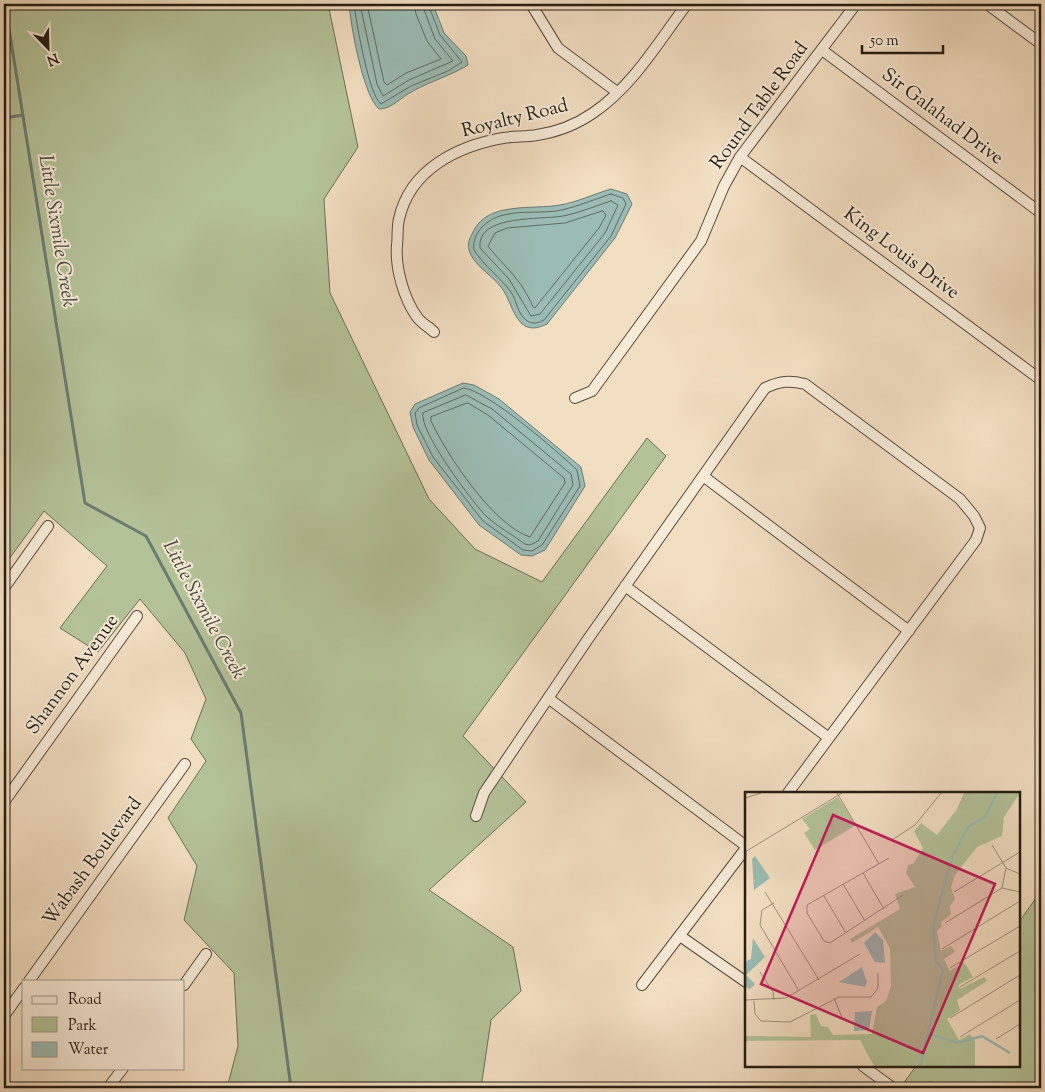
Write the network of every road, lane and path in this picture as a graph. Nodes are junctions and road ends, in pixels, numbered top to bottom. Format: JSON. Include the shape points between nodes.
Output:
{"nodes":[{"id":1,"x":531,"y":4,"type":"edge"},
{"id":2,"x":687,"y":4,"type":"edge"},
{"id":3,"x":856,"y":4,"type":"edge"},
{"id":4,"x":987,"y":4,"type":"edge"},
{"id":5,"x":1041,"y":44,"type":"edge"},
{"id":6,"x":822,"y":50,"type":"junction"},
{"id":7,"x":617,"y":92,"type":"junction"},
{"id":8,"x":740,"y":157,"type":"junction"},
{"id":9,"x":1041,"y":213,"type":"edge"},
{"id":10,"x":434,"y":332,"type":"dead end"},
{"id":11,"x":1041,"y":380,"type":"edge"},
{"id":12,"x":575,"y":398,"type":"dead end"},
{"id":13,"x":703,"y":476,"type":"junction"},
{"id":14,"x":48,"y":526,"type":"dead end"},
{"id":15,"x":625,"y":586,"type":"junction"},
{"id":16,"x":4,"y":588,"type":"edge"},
{"id":17,"x":137,"y":616,"type":"dead end"},
{"id":18,"x":910,"y":631,"type":"junction"},
{"id":19,"x":548,"y":698,"type":"junction"},
{"id":20,"x":829,"y":738,"type":"junction"},
{"id":21,"x":185,"y":764,"type":"dead end"},
{"id":22,"x":789,"y":792,"type":"edge"},
{"id":23,"x":4,"y":802,"type":"edge"},
{"id":24,"x":476,"y":816,"type":"dead end"},
{"id":25,"x":745,"y":846,"type":"edge"},
{"id":26,"x":745,"y":848,"type":"edge"},
{"id":27,"x":680,"y":936,"type":"junction"},
{"id":28,"x":206,"y":954,"type":"dead end"},
{"id":29,"x":30,"y":980,"type":"edge"},
{"id":30,"x":745,"y":981,"type":"edge"},
{"id":31,"x":185,"y":984,"type":"edge"},
{"id":32,"x":642,"y":985,"type":"dead end"},
{"id":33,"x":22,"y":991,"type":"edge"},
{"id":34,"x":4,"y":1016,"type":"edge"},
{"id":35,"x":864,"y":1067,"type":"edge"},
{"id":36,"x":122,"y":1070,"type":"edge"},
{"id":37,"x":108,"y":1088,"type":"edge"},
{"id":38,"x":893,"y":1088,"type":"edge"},
{"id":39,"x":926,"y":1088,"type":"edge"},
{"id":40,"x":944,"y":1088,"type":"edge"}],
"edges":[{"from":1,"to":7,"type":"street","via":[[558,48]]},
{"from":2,"to":7,"type":"street","name":"Royalty Road","via":[[633,76]]},
{"from":3,"to":6,"type":"street","name":"Round Table Road"},
{"from":4,"to":5,"type":"street"},
{"from":6,"to":8,"type":"street","name":"Round Table Road"},
{"from":6,"to":9,"type":"street","name":"Sir Galahad Drive"},
{"from":7,"to":10,"type":"street","name":"Royalty Road","via":[[594,112],[555,131],[469,146],[444,158],[416,183],[399,219],[396,252],[407,299],[418,318]]},
{"from":8,"to":11,"type":"street","name":"King Louis Drive"},
{"from":8,"to":12,"type":"street","name":"Round Table Road","via":[[701,241],[592,391]]},
{"from":13,"to":15,"type":"street"},
{"from":13,"to":18,"type":"street"},
{"from":13,"to":18,"type":"street","via":[[765,388],[790,380],[805,384],[960,499],[980,528],[976,540]]},
{"from":14,"to":16,"type":"street"},
{"from":15,"to":19,"type":"street"},
{"from":15,"to":20,"type":"street"},
{"from":17,"to":23,"type":"street","name":"Shannon Avenue"},
{"from":18,"to":20,"type":"street"},
{"from":19,"to":24,"type":"street","via":[[484,792]]},
{"from":19,"to":25,"type":"street"},
{"from":20,"to":22,"type":"street"},
{"from":21,"to":29,"type":"street","name":"Wabash Boulevard"},
{"from":26,"to":27,"type":"street"},
{"from":27,"to":30,"type":"street"},
{"from":27,"to":32,"type":"street"},
{"from":28,"to":31,"type":"street"},
{"from":33,"to":34,"type":"street"},
{"from":35,"to":38,"type":"street"},
{"from":36,"to":37,"type":"street"},
{"from":39,"to":40,"type":"lane","via":[[930,1085]]}]}
